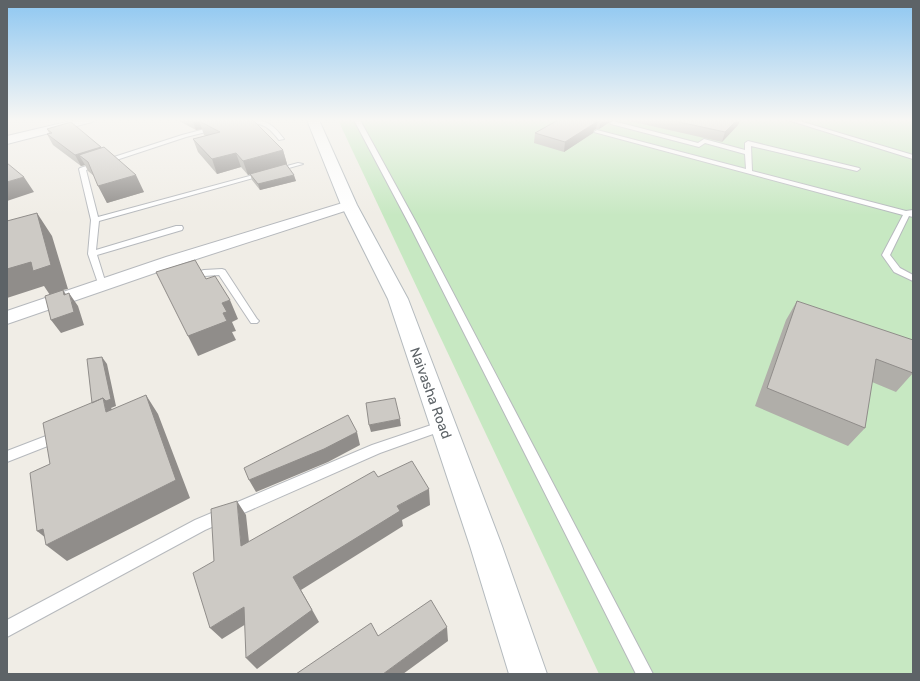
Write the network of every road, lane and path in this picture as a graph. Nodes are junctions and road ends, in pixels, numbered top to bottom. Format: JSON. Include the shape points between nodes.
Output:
{"nodes":[{"id":1,"x":135,"y":152,"type":"edge"},
{"id":2,"x":327,"y":152,"type":"edge"},
{"id":3,"x":374,"y":152,"type":"edge"},
{"id":4,"x":674,"y":152,"type":"edge"},
{"id":5,"x":740,"y":152,"type":"edge"},
{"id":6,"x":785,"y":152,"type":"edge"},
{"id":7,"x":896,"y":152,"type":"edge"},
{"id":8,"x":748,"y":154,"type":"joint"},
{"id":9,"x":913,"y":157,"type":"edge"},
{"id":10,"x":300,"y":164,"type":"dead end"},
{"id":11,"x":857,"y":169,"type":"dead end"},
{"id":12,"x":749,"y":171,"type":"junction"},
{"id":13,"x":350,"y":205,"type":"junction"},
{"id":14,"x":911,"y":213,"type":"edge"},
{"id":15,"x":95,"y":220,"type":"junction"},
{"id":16,"x":179,"y":228,"type":"dead end"},
{"id":17,"x":92,"y":254,"type":"junction"},
{"id":18,"x":176,"y":270,"type":"junction"},
{"id":19,"x":913,"y":278,"type":"edge"},
{"id":20,"x":102,"y":284,"type":"junction"},
{"id":21,"x":7,"y":318,"type":"edge"},
{"id":22,"x":254,"y":321,"type":"dead end"},
{"id":23,"x":443,"y":426,"type":"junction"},
{"id":24,"x":70,"y":431,"type":"edge"},
{"id":25,"x":7,"y":458,"type":"edge"},
{"id":26,"x":7,"y":629,"type":"edge"},
{"id":27,"x":528,"y":674,"type":"edge"},
{"id":28,"x":645,"y":674,"type":"edge"}],
"edges":[{"from":1,"to":15,"type":"lane","via":[[82,169]]},
{"from":2,"to":13,"type":"main road","name":"Naivasha Road"},
{"from":3,"to":28,"type":"lane"},
{"from":4,"to":12,"type":"lane"},
{"from":5,"to":8,"type":"lane"},
{"from":6,"to":11,"type":"lane"},
{"from":7,"to":9,"type":"lane"},
{"from":8,"to":12,"type":"lane"},
{"from":10,"to":15,"type":"lane"},
{"from":12,"to":14,"type":"lane"},
{"from":13,"to":18,"type":"street"},
{"from":13,"to":23,"type":"main road","name":"Naivasha Road","via":[[398,299]]},
{"from":14,"to":19,"type":"lane","via":[[886,255],[897,270]]},
{"from":15,"to":17,"type":"lane"},
{"from":16,"to":17,"type":"lane"},
{"from":17,"to":20,"type":"lane"},
{"from":18,"to":20,"type":"street"},
{"from":18,"to":22,"type":"lane","via":[[222,272]]},
{"from":20,"to":21,"type":"street"},
{"from":23,"to":26,"type":"lane","via":[[376,449],[200,525]]},
{"from":23,"to":27,"type":"main road","name":"Naivasha Road"},
{"from":24,"to":25,"type":"lane"}]}
